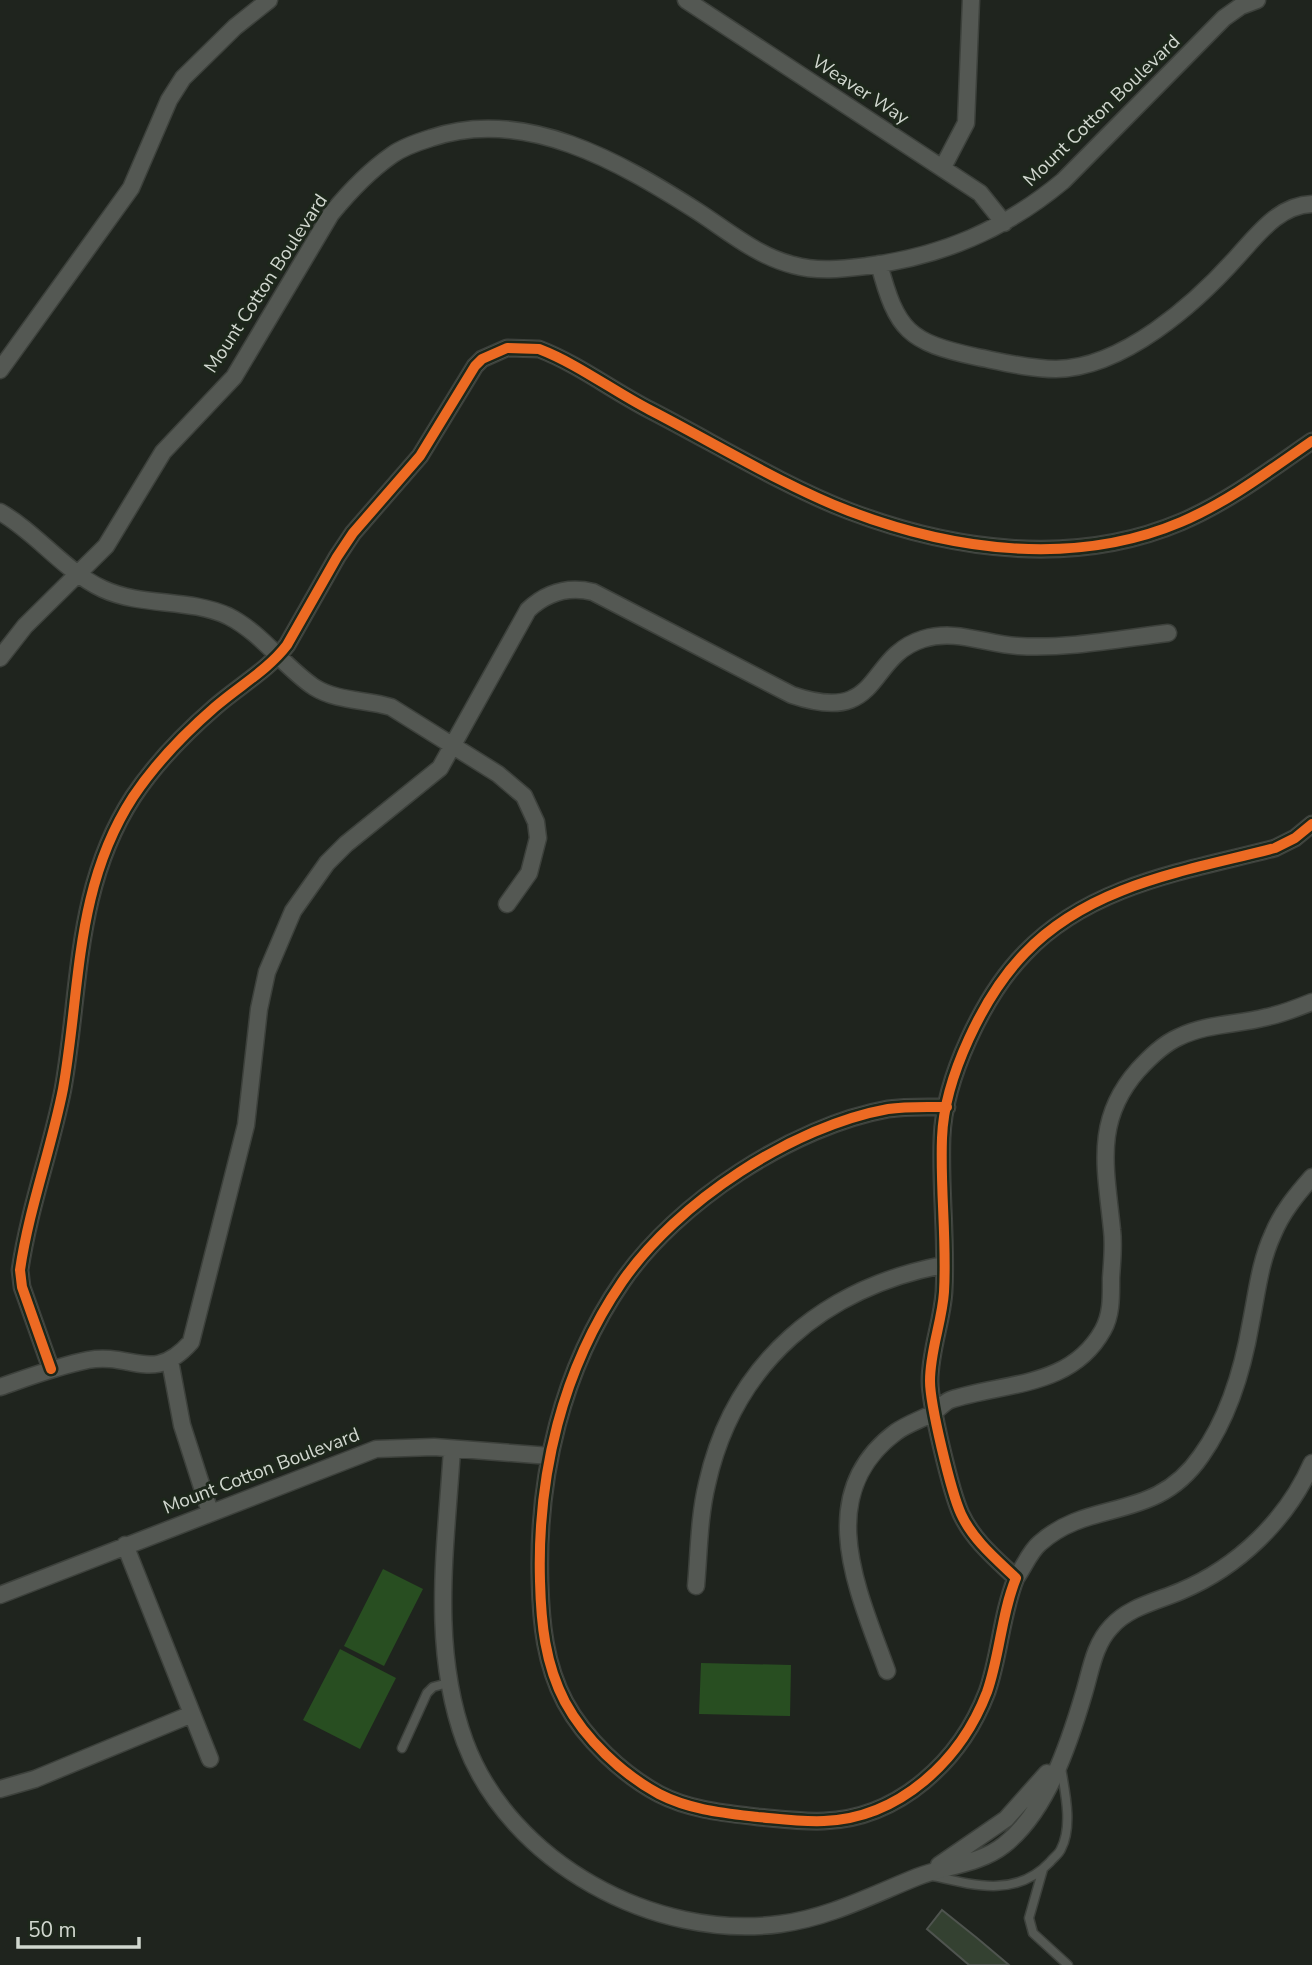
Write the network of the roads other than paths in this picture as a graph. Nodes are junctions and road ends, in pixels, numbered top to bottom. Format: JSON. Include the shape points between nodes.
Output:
{"nodes":[{"id":1,"x":269,"y":0,"type":"edge"},
{"id":2,"x":686,"y":0,"type":"edge"},
{"id":3,"x":971,"y":0,"type":"edge"},
{"id":4,"x":1257,"y":0,"type":"edge"},
{"id":5,"x":943,"y":167,"type":"junction"},
{"id":6,"x":1312,"y":204,"type":"edge"},
{"id":7,"x":1004,"y":223,"type":"junction"},
{"id":8,"x":878,"y":264,"type":"junction"},
{"id":9,"x":0,"y":370,"type":"edge"},
{"id":10,"x":1312,"y":441,"type":"edge"},
{"id":11,"x":0,"y":512,"type":"edge"},
{"id":12,"x":79,"y":574,"type":"junction"},
{"id":13,"x":1168,"y":633,"type":"dead end"},
{"id":14,"x":278,"y":656,"type":"junction"},
{"id":15,"x":0,"y":658,"type":"edge"},
{"id":16,"x":454,"y":745,"type":"junction"},
{"id":17,"x":1312,"y":824,"type":"edge"},
{"id":18,"x":507,"y":904,"type":"dead end"},
{"id":19,"x":1312,"y":1002,"type":"edge"},
{"id":20,"x":947,"y":1108,"type":"junction"},
{"id":21,"x":1312,"y":1177,"type":"edge"},
{"id":22,"x":943,"y":1265,"type":"junction"},
{"id":23,"x":170,"y":1361,"type":"junction"},
{"id":24,"x":51,"y":1369,"type":"junction"},
{"id":25,"x":0,"y":1387,"type":"edge"},
{"id":26,"x":934,"y":1412,"type":"junction"},
{"id":27,"x":452,"y":1449,"type":"junction"},
{"id":28,"x":550,"y":1456,"type":"junction"},
{"id":29,"x":1312,"y":1462,"type":"edge"},
{"id":30,"x":210,"y":1512,"type":"junction"},
{"id":31,"x":125,"y":1545,"type":"junction"},
{"id":32,"x":1016,"y":1578,"type":"junction"},
{"id":33,"x":696,"y":1586,"type":"dead end"},
{"id":34,"x":0,"y":1595,"type":"edge"},
{"id":35,"x":887,"y":1671,"type":"dead end"},
{"id":36,"x":448,"y":1683,"type":"junction"},
{"id":37,"x":192,"y":1714,"type":"junction"},
{"id":38,"x":402,"y":1748,"type":"dead end"},
{"id":39,"x":1060,"y":1758,"type":"junction"},
{"id":40,"x":210,"y":1759,"type":"dead end"},
{"id":41,"x":0,"y":1789,"type":"edge"},
{"id":42,"x":1043,"y":1869,"type":"junction"},
{"id":43,"x":926,"y":1874,"type":"junction"},
{"id":44,"x":1068,"y":1965,"type":"edge"}],
"edges":[{"from":1,"to":9,"type":"street","via":[[183,78],[131,188]]},
{"from":2,"to":5,"type":"street","name":"Weaver Way"},
{"from":3,"to":5,"type":"street","via":[[966,123]]},
{"from":4,"to":7,"type":"street","name":"Mount Cotton Boulevard","via":[[1224,18],[1063,181]]},
{"from":5,"to":7,"type":"street","name":"Weaver Way","via":[[980,192]]},
{"from":6,"to":8,"type":"street","via":[[1297,204],[1282,212],[1203,295],[1158,328],[1092,362],[1057,369],[936,348],[913,335],[897,319]]},
{"from":7,"to":8,"type":"street","name":"Mount Cotton Boulevard","via":[[936,253]]},
{"from":8,"to":12,"type":"street","name":"Mount Cotton Boulevard","via":[[819,269],[773,259],[635,175],[544,135],[484,128],[416,143],[374,169],[331,214],[234,377],[163,453],[112,537]]},
{"from":10,"to":14,"type":"street","via":[[1214,505],[1144,535],[1049,551],[999,548],[918,532],[849,511],[638,404],[551,353],[539,348],[507,348],[482,359],[466,378],[420,456],[353,533]]},
{"from":11,"to":12,"type":"street"},
{"from":12,"to":14,"type":"street","via":[[120,596],[227,616]]},
{"from":12,"to":15,"type":"street","name":"Mount Cotton Boulevard","via":[[25,626]]},
{"from":13,"to":16,"type":"street","via":[[1018,646],[960,635],[921,639],[903,649],[871,686],[851,700],[824,703],[792,695],[593,592],[567,590],[545,596],[528,610]]},
{"from":14,"to":16,"type":"street","via":[[317,689],[391,707]]},
{"from":14,"to":24,"type":"street","via":[[215,706],[154,769],[118,824],[94,884],[78,953],[63,1086],[20,1270]]},
{"from":16,"to":18,"type":"street","via":[[515,786],[536,822],[538,838],[529,873]]},
{"from":16,"to":23,"type":"street","via":[[440,768],[327,863],[293,911],[267,972],[246,1125],[196,1329],[191,1342]]},
{"from":17,"to":20,"type":"street","via":[[1275,848],[1124,888],[1075,912],[1051,930],[1027,950],[992,994],[968,1044]]},
{"from":19,"to":26,"type":"street","via":[[1265,1018],[1213,1024],[1178,1037],[1150,1056],[1128,1081],[1105,1135],[1103,1159],[1112,1232],[1111,1305],[1104,1329],[1064,1370],[1032,1383],[947,1401]]},
{"from":20,"to":22,"type":"street","via":[[942,1136]]},
{"from":20,"to":28,"type":"street","via":[[888,1109],[798,1141],[738,1172],[664,1231],[624,1278],[598,1319],[579,1358]]},
{"from":21,"to":32,"type":"street","via":[[1292,1199],[1273,1234],[1260,1268],[1243,1363],[1228,1407],[1201,1456],[1176,1484],[1145,1503],[1063,1526],[1038,1544]]},
{"from":22,"to":26,"type":"street","via":[[944,1293],[930,1381]]},
{"from":22,"to":33,"type":"street","via":[[853,1292],[799,1330],[757,1374],[724,1429],[711,1469],[702,1507]]},
{"from":23,"to":24,"type":"street","via":[[137,1366],[107,1357]]},
{"from":23,"to":30,"type":"street","via":[[182,1425]]},
{"from":24,"to":25,"type":"street"},
{"from":26,"to":32,"type":"street","via":[[961,1514],[976,1539]]},
{"from":26,"to":35,"type":"street","via":[[911,1422],[876,1451],[862,1473],[847,1521],[851,1566]]},
{"from":27,"to":28,"type":"street","name":"Mount Cotton Boulevard"},
{"from":27,"to":30,"type":"street","name":"Mount Cotton Boulevard","via":[[376,1449]]},
{"from":27,"to":36,"type":"street","via":[[442,1614]]},
{"from":28,"to":32,"type":"street","via":[[541,1513],[541,1620],[564,1700],[580,1724],[633,1778],[684,1804],[800,1821],[856,1816],[890,1805],[937,1772],[975,1719],[989,1687],[1000,1626]]},
{"from":29,"to":39,"type":"street","via":[[1275,1521],[1248,1550],[1212,1577],[1143,1606],[1111,1626],[1094,1655]]},
{"from":30,"to":31,"type":"street","name":"Mount Cotton Boulevard"},
{"from":31,"to":34,"type":"street","name":"Mount Cotton Boulevard"},
{"from":31,"to":37,"type":"street"},
{"from":36,"to":38,"type":"lane","via":[[427,1693]]},
{"from":36,"to":43,"type":"street","via":[[466,1746],[504,1812],[573,1871],[633,1905],[691,1922],[776,1924],[837,1910]]},
{"from":37,"to":40,"type":"street"},
{"from":37,"to":41,"type":"street"},
{"from":39,"to":42,"type":"lane","via":[[1066,1825],[1061,1849]]},
{"from":39,"to":43,"type":"street","via":[[1025,1823],[1004,1845],[983,1857]]},
{"from":42,"to":43,"type":"lane","via":[[1023,1883],[997,1887]]},
{"from":42,"to":44,"type":"lane","via":[[1029,1918],[1033,1933]]}]}
